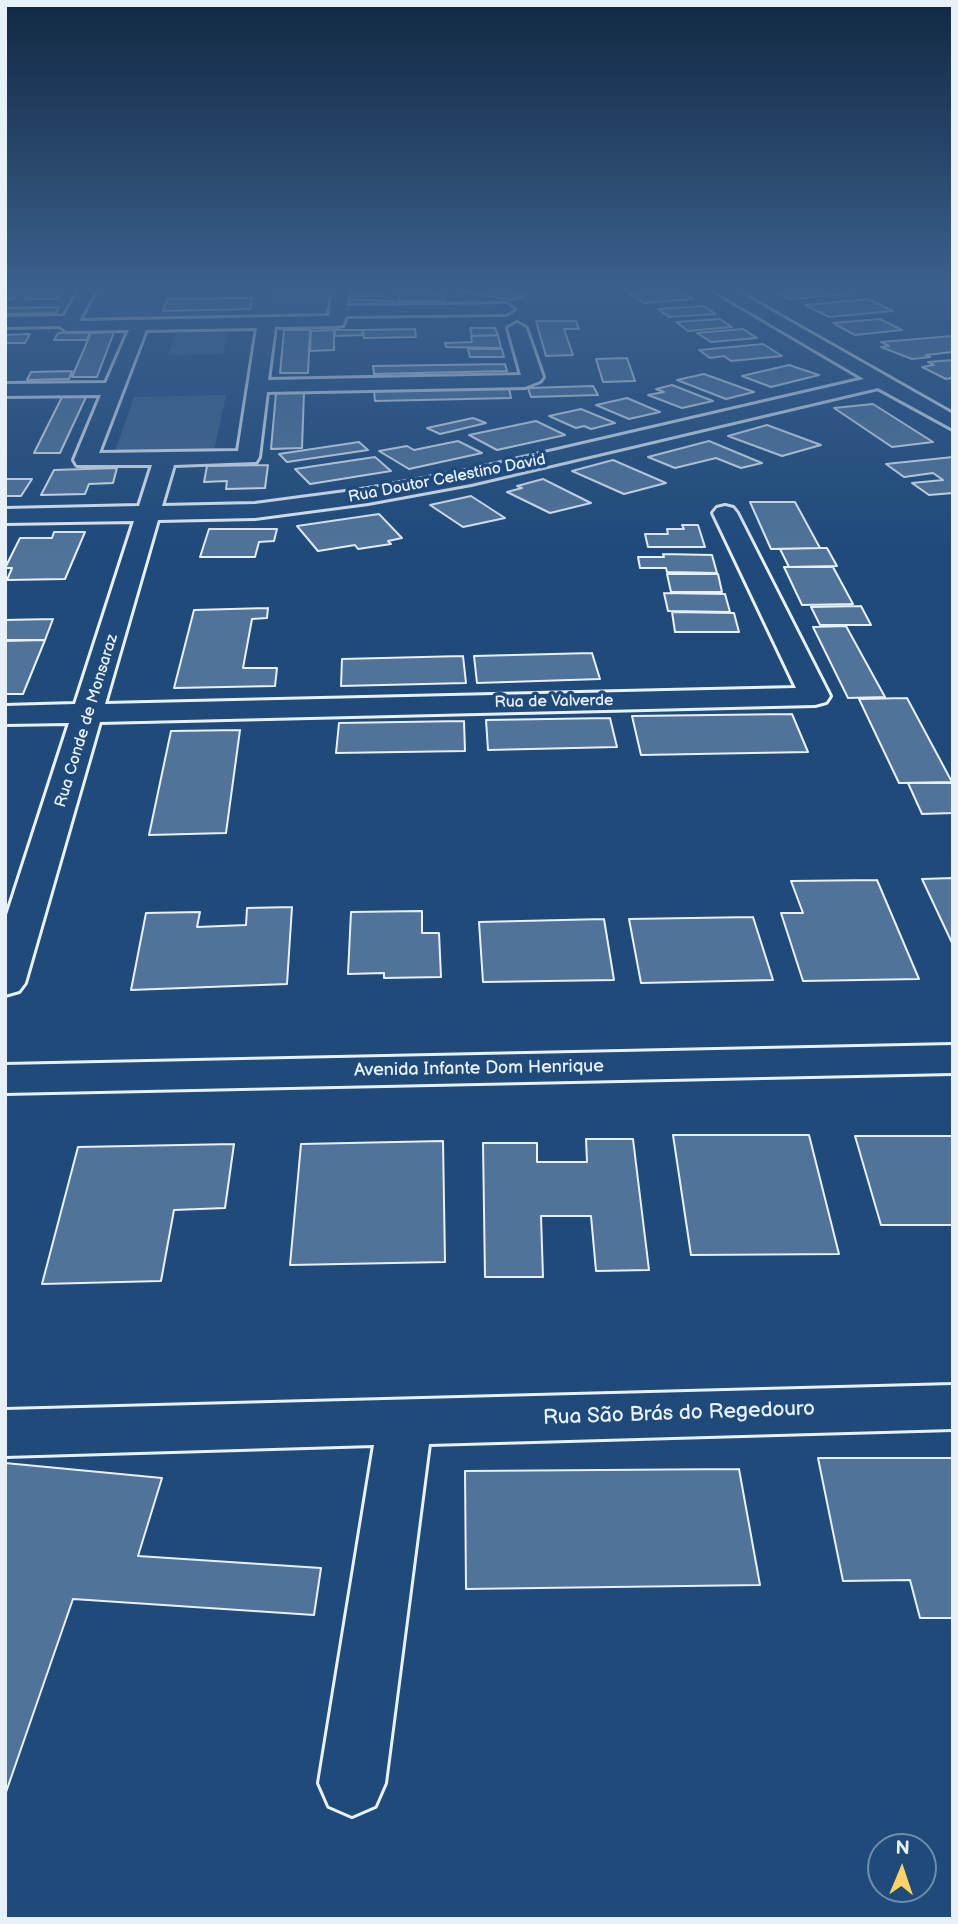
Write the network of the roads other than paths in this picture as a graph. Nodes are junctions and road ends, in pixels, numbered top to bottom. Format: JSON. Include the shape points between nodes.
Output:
{"nodes":[{"id":1,"x":116,"y":379,"type":"edge"},
{"id":2,"x":259,"y":379,"type":"edge"},
{"id":3,"x":528,"y":379,"type":"edge"},
{"id":4,"x":877,"y":379,"type":"edge"},
{"id":5,"x":881,"y":381,"type":"junction"},
{"id":6,"x":258,"y":386,"type":"junction"},
{"id":7,"x":112,"y":388,"type":"junction"},
{"id":8,"x":5,"y":390,"type":"edge"},
{"id":9,"x":953,"y":423,"type":"edge"},
{"id":10,"x":165,"y":458,"type":"junction"},
{"id":11,"x":725,"y":513,"type":"dead end"},
{"id":12,"x":149,"y":515,"type":"junction"},
{"id":13,"x":5,"y":516,"type":"edge"},
{"id":14,"x":89,"y":713,"type":"junction"},
{"id":15,"x":5,"y":715,"type":"edge"},
{"id":16,"x":5,"y":983,"type":"edge"},
{"id":17,"x":953,"y":1059,"type":"edge"},
{"id":18,"x":5,"y":1079,"type":"edge"},
{"id":19,"x":953,"y":1407,"type":"edge"},
{"id":20,"x":405,"y":1422,"type":"junction"},
{"id":21,"x":5,"y":1433,"type":"edge"},
{"id":22,"x":352,"y":1783,"type":"dead end"}],
"edges":[{"from":1,"to":7,"type":"street"},
{"from":2,"to":6,"type":"street"},
{"from":3,"to":6,"type":"street"},
{"from":4,"to":5,"type":"street"},
{"from":5,"to":9,"type":"street"},
{"from":5,"to":12,"type":"street","name":"Rua Doutor Celestino David","via":[[381,494],[255,511]]},
{"from":6,"to":10,"type":"street","via":[[248,457]]},
{"from":7,"to":8,"type":"street"},
{"from":7,"to":10,"type":"street","via":[[85,460]]},
{"from":10,"to":12,"type":"street","name":"Rua Conde de Monsaraz"},
{"from":11,"to":14,"type":"street","name":"Rua de Valverde","via":[[815,696]]},
{"from":12,"to":13,"type":"street","name":"Rua Doutor Celestino David"},
{"from":12,"to":14,"type":"street","name":"Rua Conde de Monsaraz"},
{"from":14,"to":15,"type":"street"},
{"from":14,"to":16,"type":"street","name":"Rua Conde de Monsaraz"},
{"from":17,"to":18,"type":"street","name":"Avenida Infante Dom Henrique"},
{"from":19,"to":20,"type":"street","name":"Rua São Brás do Regedouro"},
{"from":20,"to":21,"type":"street","name":"Rua São Brás do Regedouro"},
{"from":20,"to":22,"type":"street"}]}
